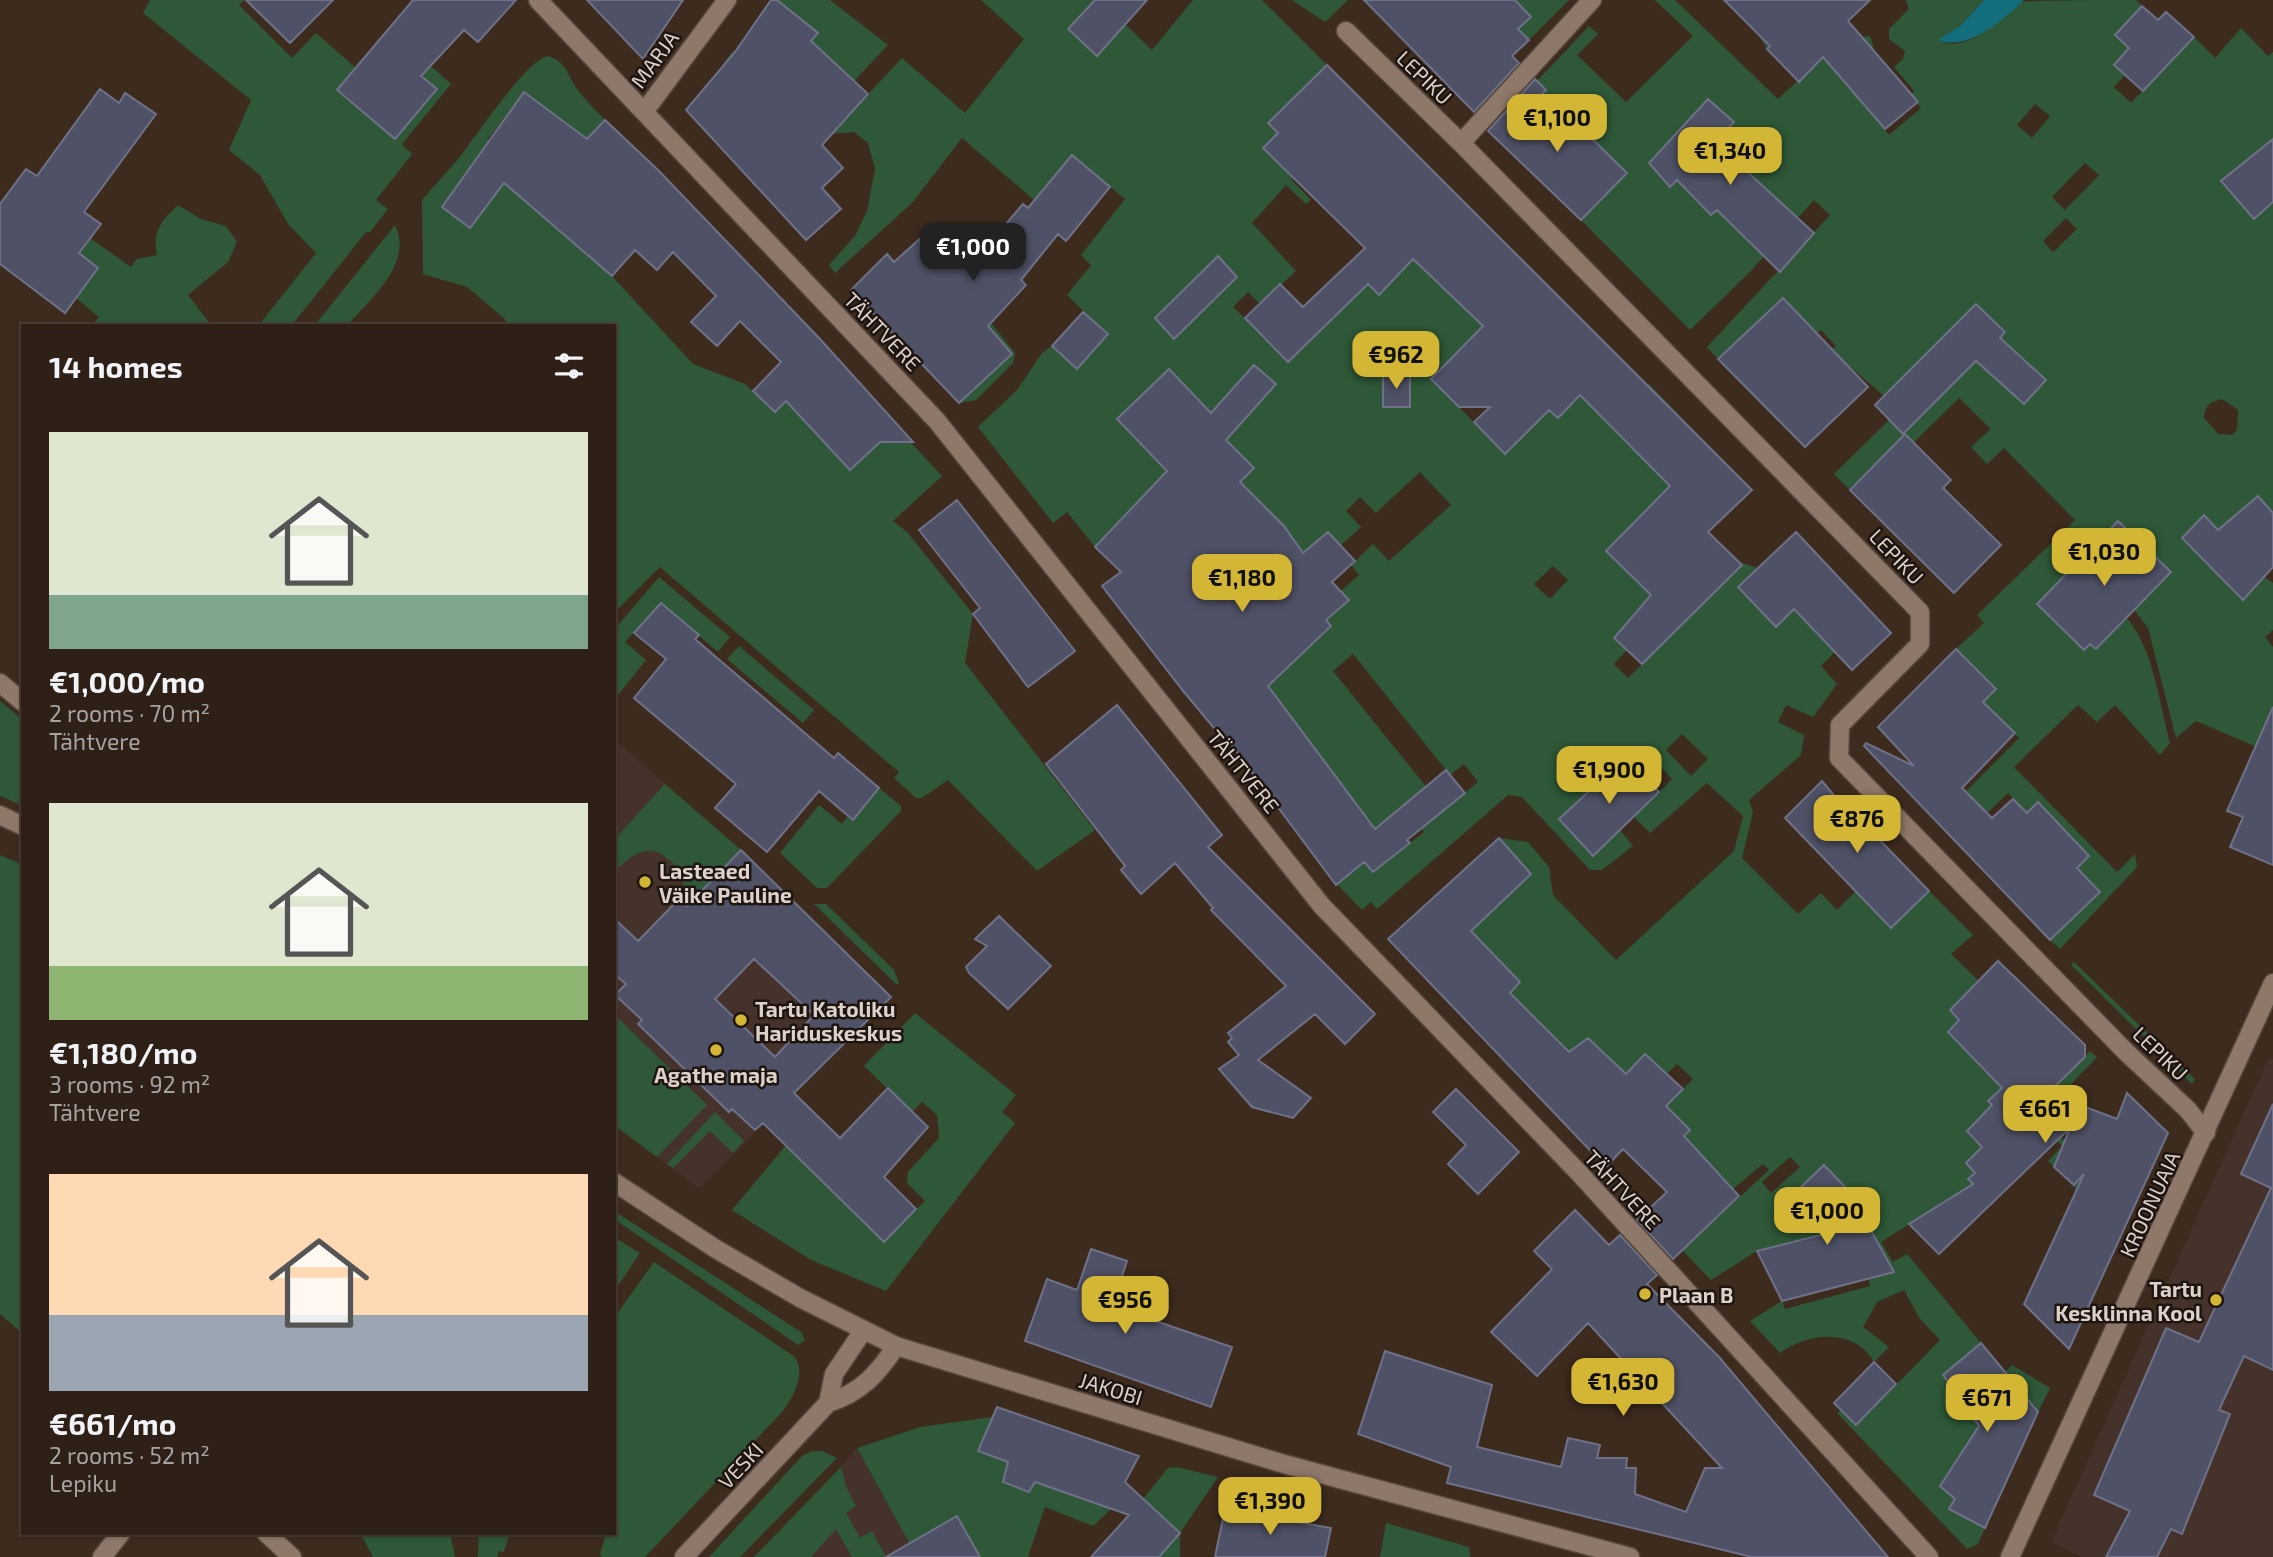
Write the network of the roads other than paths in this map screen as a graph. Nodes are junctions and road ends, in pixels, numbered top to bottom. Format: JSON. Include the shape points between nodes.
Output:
{"nodes":[{"id":1,"x":537,"y":0,"type":"edge"},
{"id":2,"x":727,"y":0,"type":"edge"},
{"id":3,"x":1592,"y":0,"type":"edge"},
{"id":4,"x":1346,"y":32,"type":"dead end"},
{"id":5,"x":644,"y":112,"type":"junction"},
{"id":6,"x":1461,"y":143,"type":"junction"},
{"id":7,"x":0,"y":682,"type":"edge"},
{"id":8,"x":21,"y":700,"type":"edge"},
{"id":9,"x":0,"y":816,"type":"edge"},
{"id":10,"x":21,"y":825,"type":"edge"},
{"id":11,"x":2273,"y":983,"type":"edge"},
{"id":12,"x":2206,"y":1133,"type":"junction"},
{"id":13,"x":616,"y":1183,"type":"edge"},
{"id":14,"x":863,"y":1331,"type":"junction"},
{"id":15,"x":896,"y":1346,"type":"junction"},
{"id":16,"x":828,"y":1403,"type":"junction"},
{"id":17,"x":119,"y":1535,"type":"edge"},
{"id":18,"x":268,"y":1535,"type":"edge"},
{"id":19,"x":102,"y":1557,"type":"edge"},
{"id":20,"x":292,"y":1557,"type":"edge"},
{"id":21,"x":684,"y":1557,"type":"edge"},
{"id":22,"x":1630,"y":1557,"type":"edge"},
{"id":23,"x":1929,"y":1557,"type":"edge"},
{"id":24,"x":2010,"y":1557,"type":"edge"}],
"edges":[{"from":1,"to":5,"type":"street","name":"TÄHTVERE"},
{"from":2,"to":5,"type":"street","name":"MARJA"},
{"from":3,"to":6,"type":"street"},
{"from":4,"to":6,"type":"street","name":"LEPIKU"},
{"from":5,"to":23,"type":"street","name":"TÄHTVERE","via":[[937,421],[1322,906],[1580,1174]]},
{"from":6,"to":12,"type":"street","name":"LEPIKU","via":[[1920,612],[1920,644],[1840,725],[1839,758]]},
{"from":7,"to":8,"type":"street"},
{"from":9,"to":10,"type":"street"},
{"from":11,"to":12,"type":"street","name":"KROONUAIA"},
{"from":12,"to":24,"type":"street","name":"KROONUAIA"},
{"from":13,"to":14,"type":"street","name":"JAKOBI","via":[[716,1250]]},
{"from":14,"to":15,"type":"street","name":"JAKOBI"},
{"from":14,"to":16,"type":"street","name":"VESKI","via":[[834,1374]]},
{"from":15,"to":16,"type":"street","name":"VESKI","via":[[880,1371],[851,1396]]},
{"from":15,"to":22,"type":"street","name":"JAKOBI","via":[[1284,1464]]},
{"from":16,"to":21,"type":"street","name":"VESKI"},
{"from":17,"to":19,"type":"street"},
{"from":18,"to":20,"type":"street"}]}
